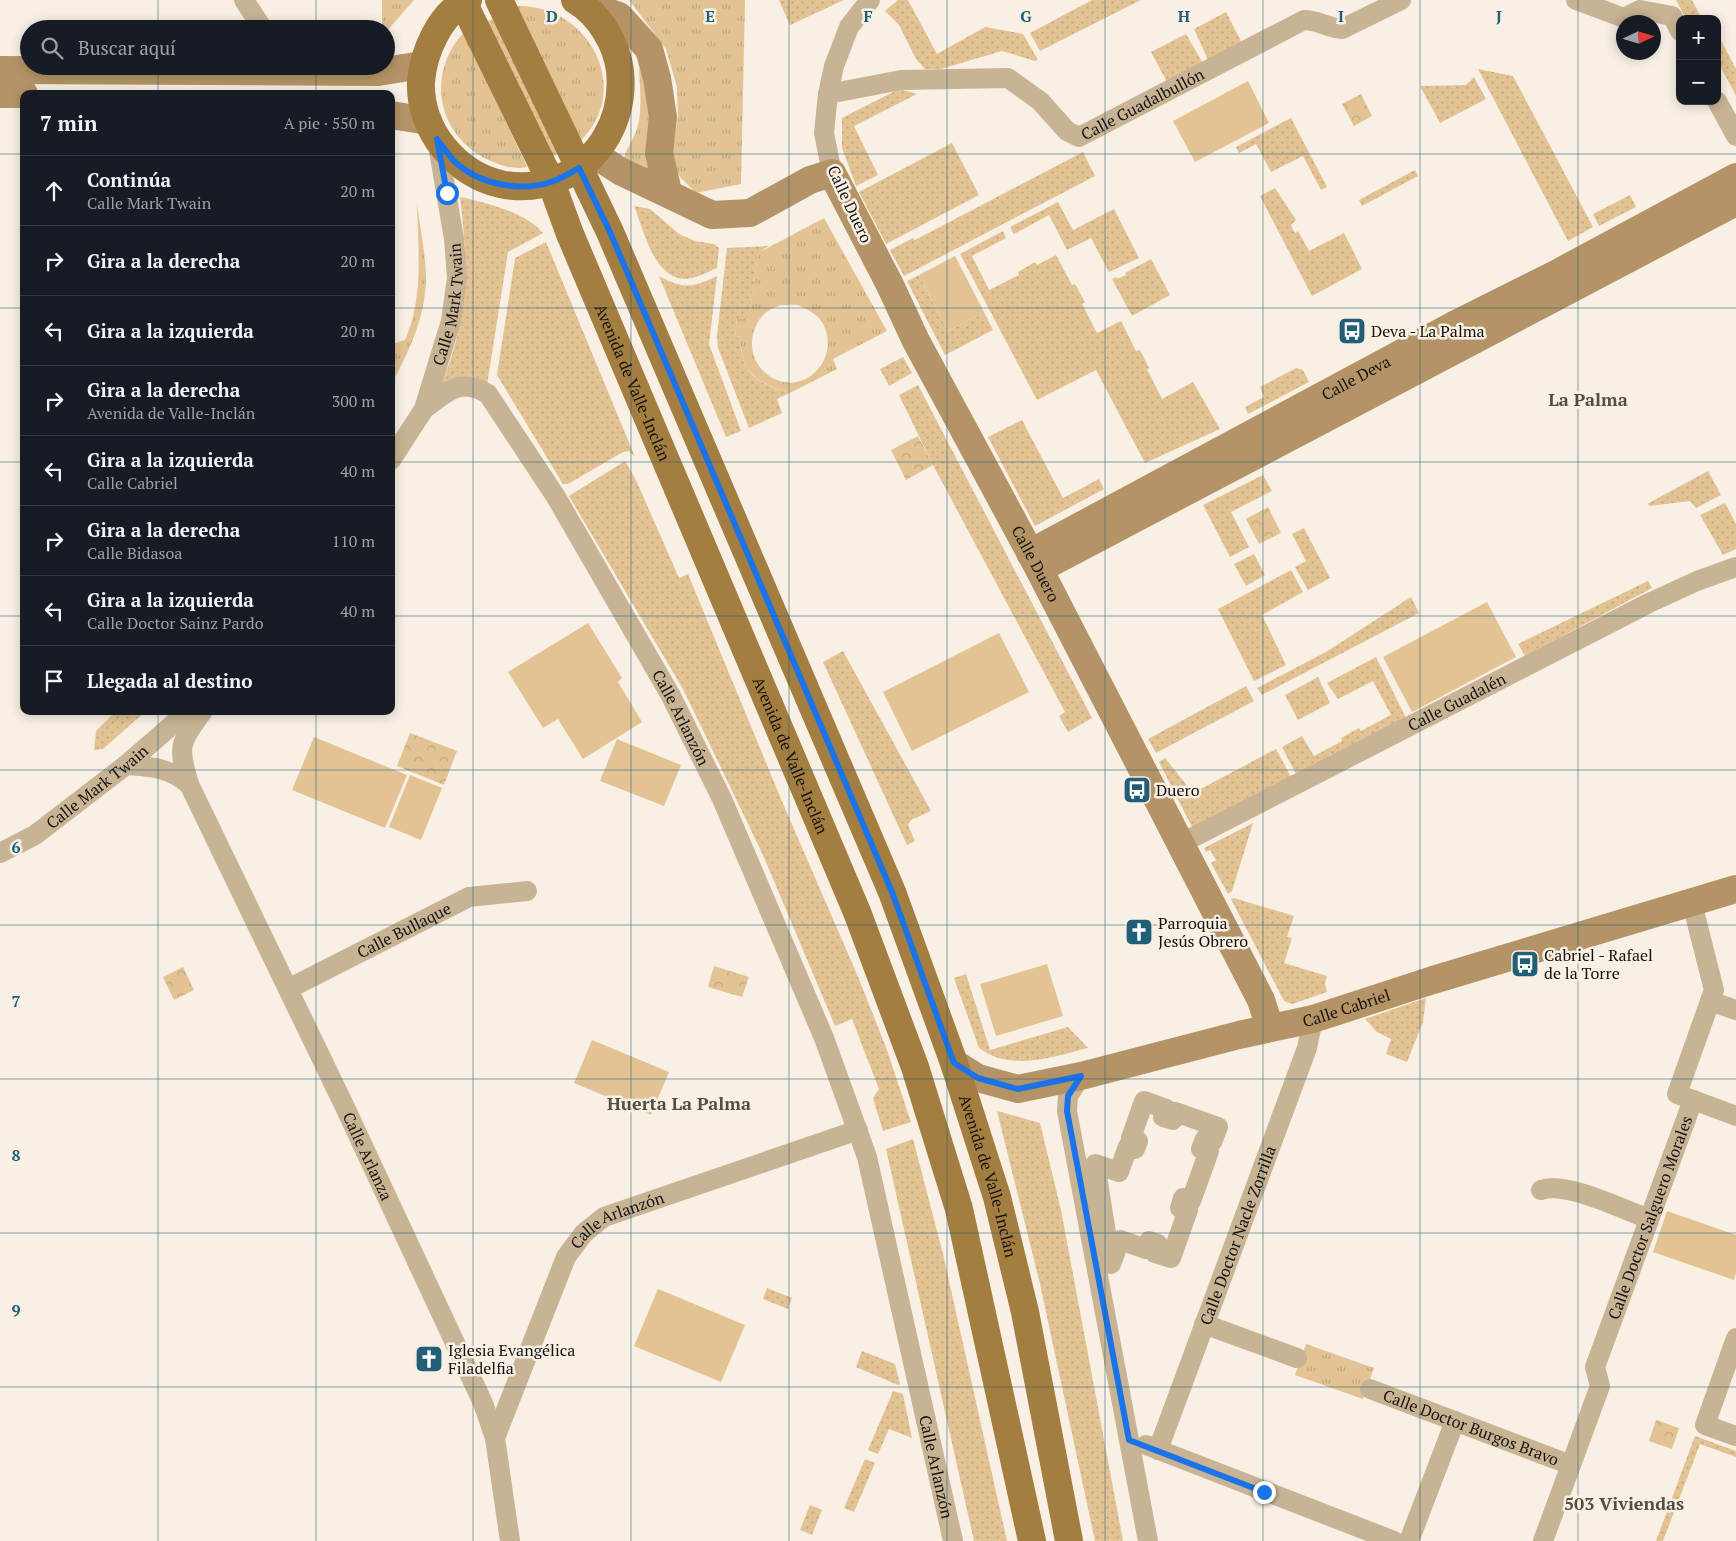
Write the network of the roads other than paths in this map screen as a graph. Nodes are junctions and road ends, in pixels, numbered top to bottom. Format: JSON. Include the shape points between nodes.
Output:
{"nodes":[{"id":1,"x":244,"y":0,"type":"edge"},
{"id":2,"x":499,"y":0,"type":"edge"},
{"id":3,"x":870,"y":0,"type":"edge"},
{"id":4,"x":1401,"y":0,"type":"edge"},
{"id":5,"x":1576,"y":0,"type":"edge"},
{"id":6,"x":464,"y":1,"type":"edge"},
{"id":7,"x":578,"y":1,"type":"edge"},
{"id":8,"x":256,"y":20,"type":"edge"},
{"id":9,"x":1676,"y":23,"type":"edge"},
{"id":10,"x":422,"y":65,"type":"junction"},
{"id":11,"x":395,"y":69,"type":"edge"},
{"id":12,"x":0,"y":70,"type":"edge"},
{"id":13,"x":20,"y":70,"type":"edge"},
{"id":14,"x":0,"y":94,"type":"edge"},
{"id":15,"x":20,"y":94,"type":"edge"},
{"id":16,"x":828,"y":94,"type":"junction"},
{"id":17,"x":1719,"y":105,"type":"edge"},
{"id":18,"x":395,"y":116,"type":"edge"},
{"id":19,"x":432,"y":130,"type":"junction"},
{"id":20,"x":1736,"y":136,"type":"edge"},
{"id":21,"x":587,"y":162,"type":"junction"},
{"id":22,"x":832,"y":173,"type":"junction"},
{"id":23,"x":1736,"y":177,"type":"edge"},
{"id":24,"x":552,"y":182,"type":"junction"},
{"id":25,"x":668,"y":192,"type":"junction"},
{"id":26,"x":1736,"y":202,"type":"edge"},
{"id":27,"x":424,"y":408,"type":"junction"},
{"id":28,"x":395,"y":454,"type":"edge"},
{"id":29,"x":1034,"y":561,"type":"junction"},
{"id":30,"x":1736,"y":567,"type":"edge"},
{"id":31,"x":183,"y":715,"type":"edge"},
{"id":32,"x":200,"y":715,"type":"edge"},
{"id":33,"x":126,"y":766,"type":"junction"},
{"id":34,"x":189,"y":784,"type":"junction"},
{"id":35,"x":1180,"y":844,"type":"junction"},
{"id":36,"x":0,"y":853,"type":"edge"},
{"id":37,"x":1736,"y":889,"type":"edge"},
{"id":38,"x":527,"y":891,"type":"dead end"},
{"id":39,"x":1692,"y":903,"type":"junction"},
{"id":40,"x":288,"y":989,"type":"junction"},
{"id":41,"x":1710,"y":1001,"type":"junction"},
{"id":42,"x":1736,"y":1010,"type":"edge"},
{"id":43,"x":1313,"y":1019,"type":"junction"},
{"id":44,"x":1270,"y":1028,"type":"junction"},
{"id":45,"x":954,"y":1063,"type":"junction"},
{"id":46,"x":1081,"y":1076,"type":"junction"},
{"id":47,"x":1693,"y":1100,"type":"junction"},
{"id":48,"x":1736,"y":1116,"type":"edge"},
{"id":49,"x":1201,"y":1121,"type":"joint"},
{"id":50,"x":858,"y":1130,"type":"junction"},
{"id":51,"x":1541,"y":1190,"type":"dead end"},
{"id":52,"x":1649,"y":1219,"type":"junction"},
{"id":53,"x":1204,"y":1324,"type":"junction"},
{"id":54,"x":1736,"y":1338,"type":"edge"},
{"id":55,"x":1297,"y":1358,"type":"dead end"},
{"id":56,"x":1370,"y":1389,"type":"dead end"},
{"id":57,"x":1454,"y":1421,"type":"junction"},
{"id":58,"x":1736,"y":1436,"type":"edge"},
{"id":59,"x":494,"y":1438,"type":"junction"},
{"id":60,"x":1129,"y":1440,"type":"junction"},
{"id":61,"x":1158,"y":1450,"type":"junction"},
{"id":62,"x":1571,"y":1466,"type":"junction"},
{"id":63,"x":510,"y":1541,"type":"edge"},
{"id":64,"x":953,"y":1541,"type":"edge"},
{"id":65,"x":1032,"y":1541,"type":"edge"},
{"id":66,"x":1069,"y":1541,"type":"edge"},
{"id":67,"x":1148,"y":1541,"type":"edge"},
{"id":68,"x":1394,"y":1541,"type":"edge"},
{"id":69,"x":1409,"y":1541,"type":"edge"},
{"id":70,"x":1543,"y":1541,"type":"edge"}],
"edges":[{"from":1,"to":8,"type":"street"},
{"from":2,"to":21,"type":"main road","name":"Avenida de Valle-Inclán"},
{"from":3,"to":16,"type":"street","name":"Calle Duero","via":[[849,27],[834,66]]},
{"from":4,"to":16,"type":"street","name":"Calle Guadalbullón","via":[[1342,30],[1316,20],[1304,20],[1079,137],[1067,131],[1040,100],[1008,78],[901,80]]},
{"from":5,"to":9,"type":"street","via":[[1624,18],[1640,10],[1672,16]]},
{"from":6,"to":10,"type":"main road","via":[[436,30]]},
{"from":6,"to":24,"type":"main road","name":"Avenida de Valle-Inclán"},
{"from":7,"to":21,"type":"main road","via":[[604,27],[618,58],[622,93],[614,126]]},
{"from":7,"to":25,"type":"street","via":[[619,16],[648,49],[657,78],[663,117],[659,153]]},
{"from":10,"to":11,"type":"street"},
{"from":10,"to":19,"type":"main road","via":[[421,93]]},
{"from":12,"to":13,"type":"street"},
{"from":14,"to":15,"type":"street"},
{"from":16,"to":22,"type":"street","name":"Calle Duero","via":[[824,133]]},
{"from":17,"to":20,"type":"street"},
{"from":18,"to":19,"type":"street"},
{"from":19,"to":24,"type":"main road","via":[[457,163],[478,177],[502,185]]},
{"from":19,"to":27,"type":"street","name":"Calle Mark Twain","via":[[454,239],[457,278],[451,321]]},
{"from":21,"to":24,"type":"main road"},
{"from":21,"to":25,"type":"street","via":[[620,171]]},
{"from":21,"to":45,"type":"main road","name":"Avenida de Valle-Inclán","via":[[610,232],[892,892]]},
{"from":22,"to":25,"type":"street","via":[[810,180],[750,212],[712,215]]},
{"from":22,"to":29,"type":"street","name":"Calle Duero","via":[[916,341]]},
{"from":23,"to":29,"type":"street","name":"Calle Deva","via":[[1446,329]]},
{"from":24,"to":65,"type":"main road","name":"Avenida de Valle-Inclán","via":[[570,234],[856,912],[915,1068],[959,1209]]},
{"from":26,"to":29,"type":"street","name":"Calle Deva"},
{"from":27,"to":28,"type":"street","name":"Calle Mark Twain"},
{"from":27,"to":50,"type":"street","name":"Calle Arlanzón","via":[[456,386],[476,387],[488,394],[556,497],[671,696],[722,799],[824,1038]]},
{"from":29,"to":35,"type":"street","name":"Calle Duero"},
{"from":30,"to":35,"type":"street","name":"Calle Guadalén","via":[[1649,603]]},
{"from":31,"to":33,"type":"street","name":"Calle Mark Twain"},
{"from":32,"to":34,"type":"street","name":"Calle Arlanza","via":[[184,737],[182,760]]},
{"from":33,"to":34,"type":"street","via":[[161,768]]},
{"from":33,"to":36,"type":"street","name":"Calle Mark Twain","via":[[35,835]]},
{"from":34,"to":40,"type":"street","name":"Calle Arlanza"},
{"from":35,"to":44,"type":"street","name":"Calle Duero","via":[[1261,1000]]},
{"from":37,"to":39,"type":"street","name":"Calle Cabriel"},
{"from":38,"to":40,"type":"street","name":"Calle Bullaque","via":[[469,897]]},
{"from":39,"to":41,"type":"street","name":"Calle Doctor Salguero Morales","via":[[1714,990]]},
{"from":39,"to":43,"type":"street","name":"Calle Cabriel"},
{"from":40,"to":59,"type":"street","name":"Calle Arlanza","via":[[468,1369]]},
{"from":41,"to":42,"type":"street"},
{"from":41,"to":47,"type":"street","name":"Calle Doctor Salguero Morales","via":[[1677,1094]]},
{"from":43,"to":44,"type":"street","name":"Calle Cabriel"},
{"from":43,"to":53,"type":"street","name":"Calle Doctor Nacle Zorrilla","via":[[1306,1048]]},
{"from":44,"to":46,"type":"street","name":"Calle Cabriel"},
{"from":45,"to":46,"type":"street","name":"Calle Cabriel","via":[[978,1078],[1018,1089]]},
{"from":45,"to":66,"type":"main road","name":"Avenida de Valle-Inclán","via":[[996,1197],[1022,1302]]},
{"from":46,"to":60,"type":"street","via":[[1068,1096],[1067,1111]]},
{"from":47,"to":48,"type":"street"},
{"from":47,"to":52,"type":"street","name":"Calle Doctor Salguero Morales"},
{"from":49,"to":49,"type":"street","via":[[1218,1127],[1212,1142],[1205,1139],[1201,1148],[1209,1151],[1191,1201],[1183,1198],[1180,1208],[1188,1210],[1171,1258],[1155,1252],[1158,1244],[1154,1242],[1150,1241],[1146,1249],[1120,1240],[1111,1264],[1096,1164],[1119,1172],[1128,1146],[1135,1149],[1137,1145],[1138,1141],[1131,1138],[1144,1101],[1166,1109],[1163,1117],[1173,1120],[1175,1112]]},
{"from":50,"to":59,"type":"street","name":"Calle Arlanzón","via":[[604,1217],[584,1233],[566,1257]]},
{"from":50,"to":64,"type":"street","name":"Calle Arlanzón","via":[[868,1157]]},
{"from":51,"to":52,"type":"street","via":[[1568,1190]]},
{"from":52,"to":62,"type":"street","name":"Calle Doctor Salguero Morales","via":[[1595,1367],[1600,1386]]},
{"from":53,"to":55,"type":"street"},
{"from":53,"to":61,"type":"street","name":"Calle Doctor Nacle Zorrilla"},
{"from":54,"to":58,"type":"street","via":[[1705,1425]]},
{"from":56,"to":57,"type":"street","name":"Calle Doctor Burgos Bravo"},
{"from":57,"to":62,"type":"street","name":"Calle Doctor Burgos Bravo"},
{"from":57,"to":69,"type":"street"},
{"from":59,"to":63,"type":"street","name":"Calle Arlanza"},
{"from":60,"to":61,"type":"street"},
{"from":60,"to":67,"type":"street"},
{"from":61,"to":68,"type":"street"},
{"from":62,"to":70,"type":"street","name":"Calle Doctor Salguero Morales"}]}
